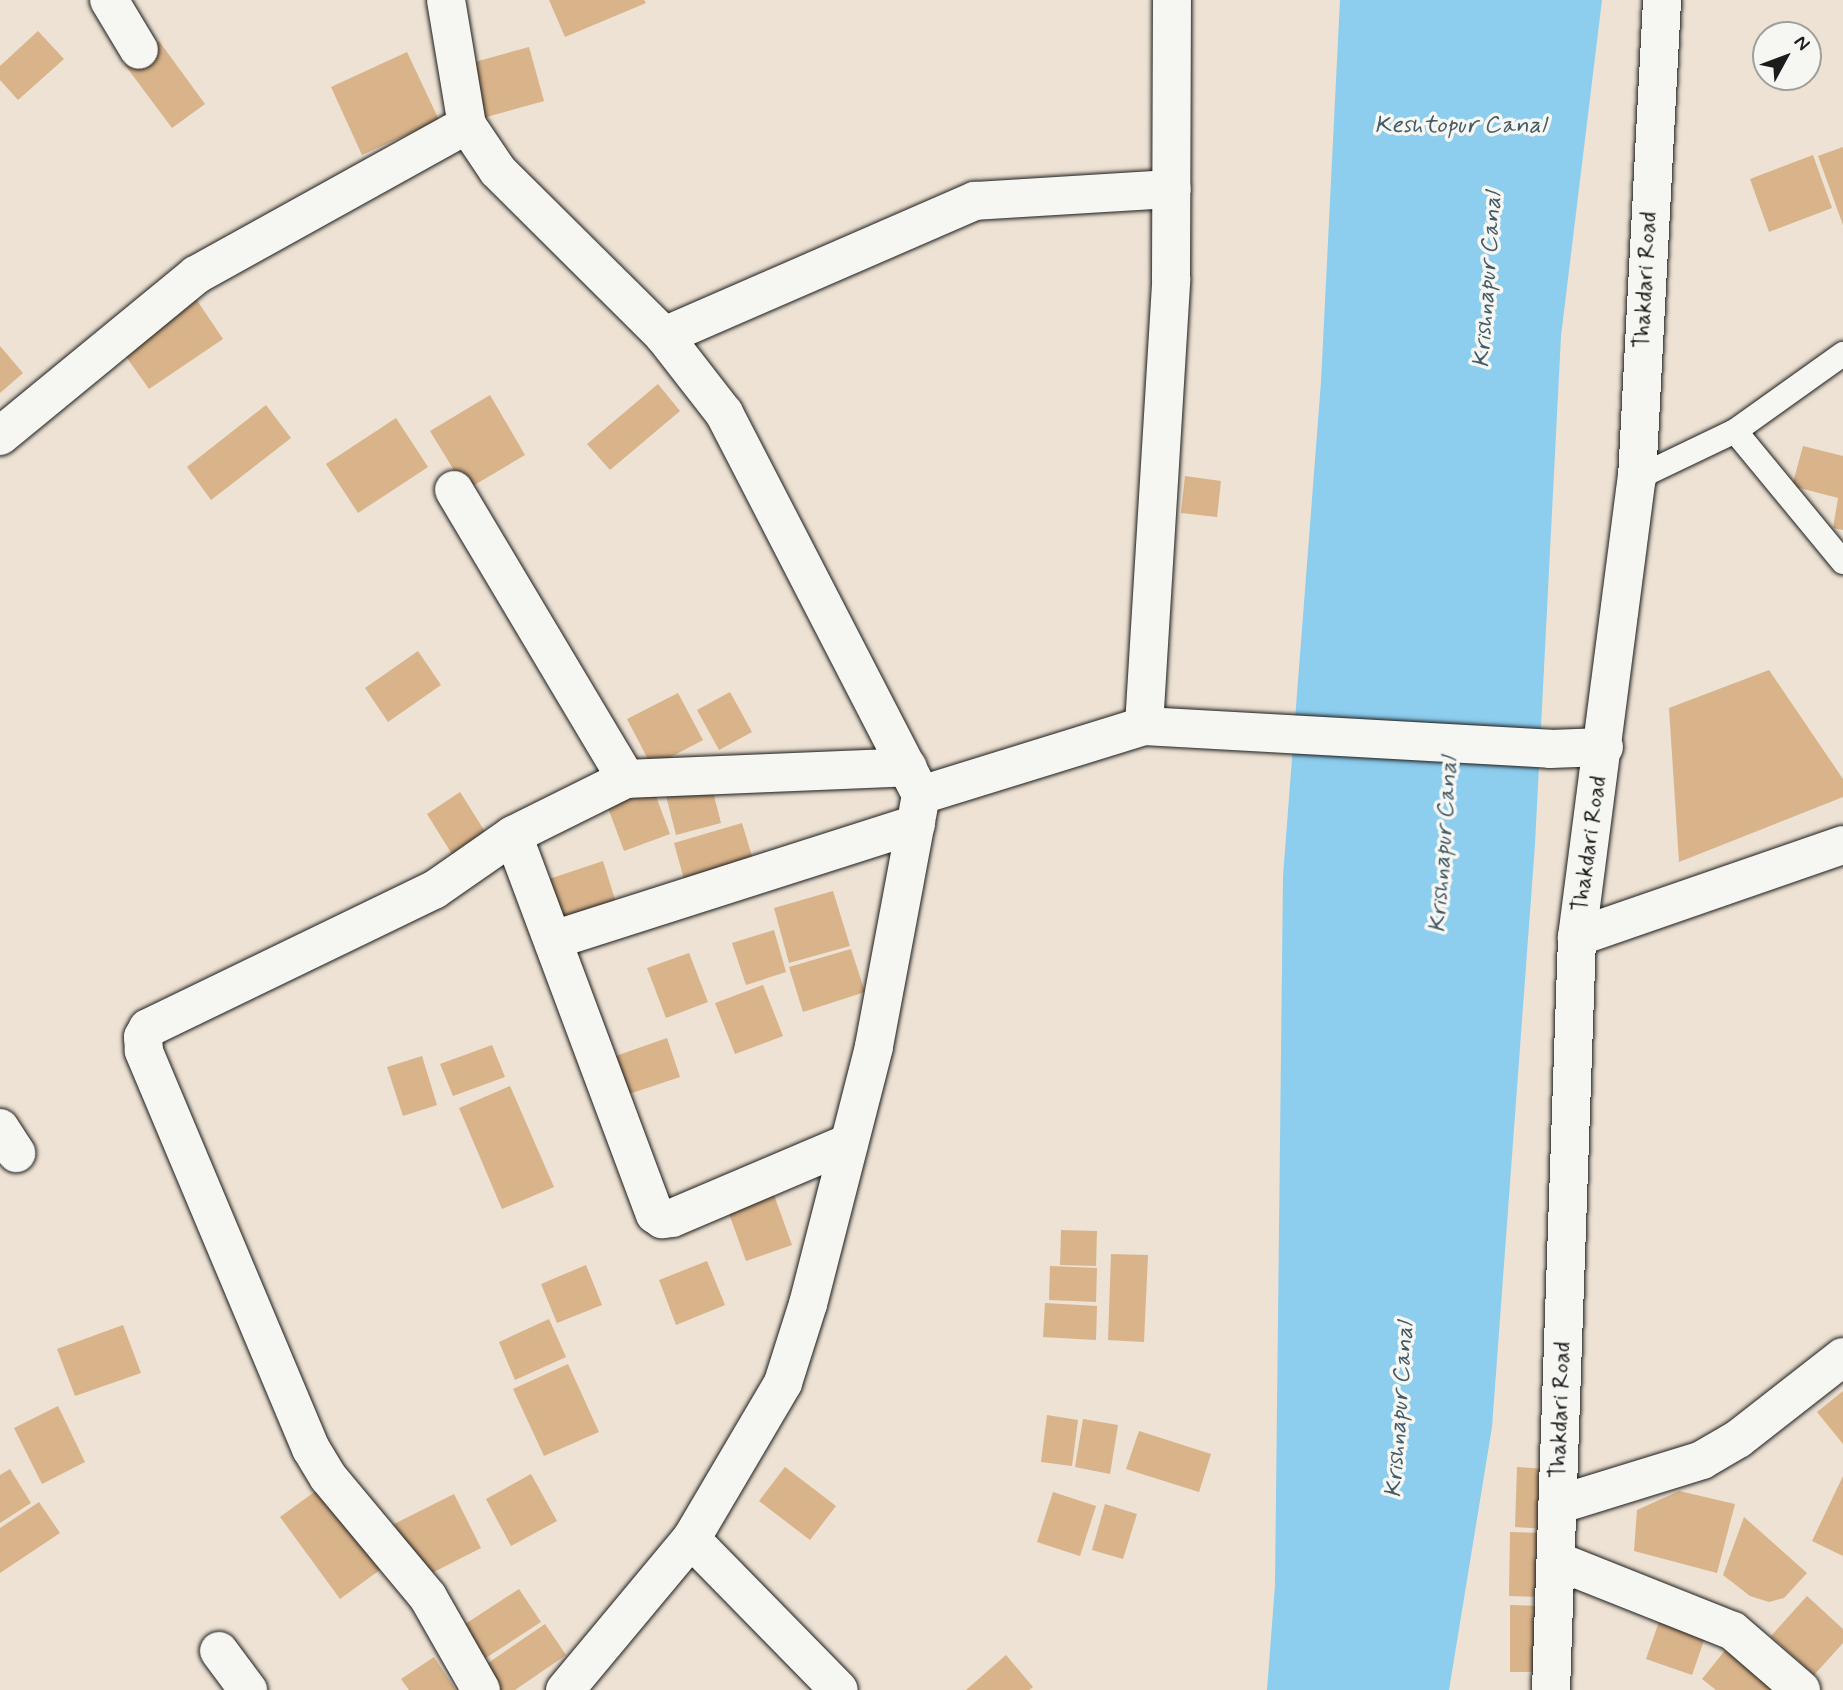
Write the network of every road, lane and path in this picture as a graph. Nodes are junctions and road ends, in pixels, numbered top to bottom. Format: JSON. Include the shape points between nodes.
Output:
{"nodes":[{"id":1,"x":109,"y":0,"type":"edge"},
{"id":2,"x":446,"y":0,"type":"edge"},
{"id":3,"x":1172,"y":0,"type":"edge"},
{"id":4,"x":1662,"y":0,"type":"edge"},
{"id":5,"x":139,"y":50,"type":"dead end"},
{"id":6,"x":467,"y":125,"type":"junction"},
{"id":7,"x":1172,"y":189,"type":"junction"},
{"id":8,"x":664,"y":336,"type":"junction"},
{"id":9,"x":1843,"y":354,"type":"edge"},
{"id":10,"x":1735,"y":431,"type":"junction"},
{"id":11,"x":0,"y":436,"type":"edge"},
{"id":12,"x":1637,"y":478,"type":"junction"},
{"id":13,"x":454,"y":490,"type":"dead end"},
{"id":14,"x":1843,"y":562,"type":"edge"},
{"id":15,"x":1144,"y":726,"type":"junction"},
{"id":16,"x":1604,"y":747,"type":"junction"},
{"id":17,"x":626,"y":779,"type":"junction"},
{"id":18,"x":915,"y":795,"type":"junction"},
{"id":19,"x":513,"y":835,"type":"junction"},
{"id":20,"x":1843,"y":845,"type":"edge"},
{"id":21,"x":1577,"y":937,"type":"junction"},
{"id":22,"x":553,"y":940,"type":"junction"},
{"id":23,"x":849,"y":1143,"type":"junction"},
{"id":24,"x":1843,"y":1357,"type":"edge"},
{"id":25,"x":1557,"y":1506,"type":"junction"},
{"id":26,"x":691,"y":1539,"type":"junction"},
{"id":27,"x":1558,"y":1561,"type":"junction"},
{"id":28,"x":219,"y":1651,"type":"dead end"},
{"id":29,"x":248,"y":1690,"type":"edge"},
{"id":30,"x":481,"y":1690,"type":"edge"},
{"id":31,"x":565,"y":1690,"type":"edge"},
{"id":32,"x":839,"y":1690,"type":"edge"},
{"id":33,"x":1551,"y":1690,"type":"edge"},
{"id":34,"x":1801,"y":1690,"type":"edge"}],
"edges":[{"from":1,"to":5,"type":"street"},
{"from":2,"to":6,"type":"street"},
{"from":3,"to":7,"type":"street"},
{"from":4,"to":12,"type":"street","name":"Thakdari Road"},
{"from":6,"to":8,"type":"street","via":[[498,172]]},
{"from":6,"to":11,"type":"street","via":[[196,275]]},
{"from":7,"to":8,"type":"street","via":[[975,201]]},
{"from":7,"to":15,"type":"street","via":[[1171,279]]},
{"from":8,"to":18,"type":"street","via":[[724,413]]},
{"from":9,"to":10,"type":"lane"},
{"from":10,"to":12,"type":"lane"},
{"from":10,"to":14,"type":"lane"},
{"from":12,"to":16,"type":"street","name":"Thakdari Road"},
{"from":13,"to":17,"type":"street"},
{"from":15,"to":16,"type":"street","via":[[1550,749]]},
{"from":15,"to":18,"type":"street"},
{"from":16,"to":21,"type":"street","name":"Thakdari Road"},
{"from":17,"to":18,"type":"street"},
{"from":17,"to":19,"type":"street"},
{"from":18,"to":22,"type":"street"},
{"from":18,"to":23,"type":"street","via":[[874,1048]]},
{"from":19,"to":22,"type":"street"},
{"from":19,"to":30,"type":"street","via":[[434,890],[148,1028],[144,1037],[144,1051],[312,1449],[328,1477],[428,1597]]},
{"from":20,"to":21,"type":"street"},
{"from":21,"to":25,"type":"street","name":"Thakdari Road"},
{"from":22,"to":23,"type":"street","via":[[655,1213],[662,1219]]},
{"from":23,"to":26,"type":"street","via":[[783,1383]]},
{"from":24,"to":25,"type":"street","via":[[1702,1460]]},
{"from":25,"to":27,"type":"street","name":"Thakdari Road"},
{"from":26,"to":31,"type":"street"},
{"from":26,"to":32,"type":"street"},
{"from":27,"to":33,"type":"street","name":"Thakdari Road"},
{"from":27,"to":34,"type":"street","via":[[1733,1631]]},
{"from":28,"to":29,"type":"street"}]}
